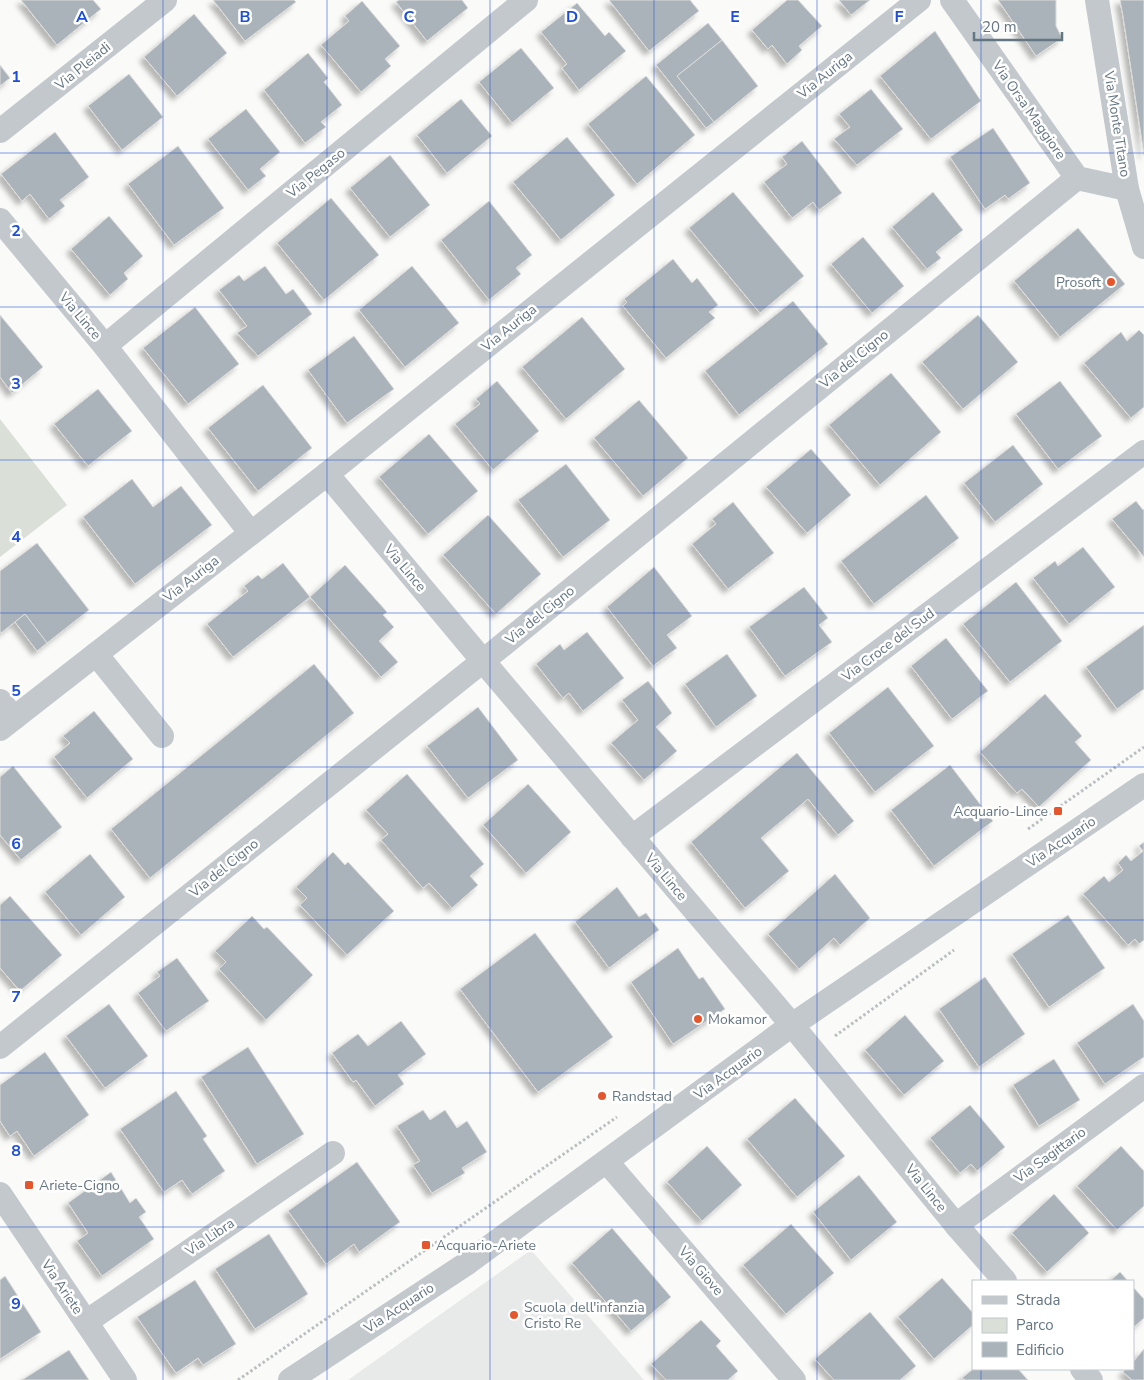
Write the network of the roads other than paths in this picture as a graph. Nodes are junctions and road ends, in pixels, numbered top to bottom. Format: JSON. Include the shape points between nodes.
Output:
{"nodes":[{"id":1,"x":165,"y":0,"type":"edge"},
{"id":2,"x":526,"y":0,"type":"edge"},
{"id":3,"x":919,"y":0,"type":"edge"},
{"id":4,"x":952,"y":0,"type":"edge"},
{"id":5,"x":1098,"y":0,"type":"edge"},
{"id":6,"x":0,"y":132,"type":"edge"},
{"id":7,"x":1077,"y":178,"type":"junction"},
{"id":8,"x":1127,"y":189,"type":"junction"},
{"id":9,"x":0,"y":220,"type":"edge"},
{"id":10,"x":1144,"y":247,"type":"edge"},
{"id":11,"x":105,"y":346,"type":"junction"},
{"id":12,"x":1144,"y":452,"type":"edge"},
{"id":13,"x":327,"y":474,"type":"junction"},
{"id":14,"x":250,"y":532,"type":"junction"},
{"id":15,"x":96,"y":654,"type":"junction"},
{"id":16,"x":483,"y":661,"type":"junction"},
{"id":17,"x":5,"y":716,"type":"edge"},
{"id":18,"x":162,"y":736,"type":"dead end"},
{"id":19,"x":1144,"y":785,"type":"edge"},
{"id":20,"x":632,"y":837,"type":"junction"},
{"id":21,"x":792,"y":1025,"type":"junction"},
{"id":22,"x":0,"y":1047,"type":"edge"},
{"id":23,"x":1144,"y":1086,"type":"edge"},
{"id":24,"x":333,"y":1153,"type":"dead end"},
{"id":25,"x":607,"y":1162,"type":"junction"},
{"id":26,"x":0,"y":1194,"type":"edge"},
{"id":27,"x":956,"y":1224,"type":"junction"},
{"id":28,"x":1004,"y":1280,"type":"edge"},
{"id":29,"x":86,"y":1322,"type":"junction"},
{"id":30,"x":1083,"y":1370,"type":"edge"},
{"id":31,"x":125,"y":1380,"type":"edge"},
{"id":32,"x":290,"y":1380,"type":"edge"},
{"id":33,"x":794,"y":1380,"type":"edge"},
{"id":34,"x":1092,"y":1380,"type":"edge"}],
"edges":[{"from":1,"to":6,"type":"street","name":"Via Pleiadi"},
{"from":2,"to":11,"type":"street","name":"Via Pegaso"},
{"from":3,"to":13,"type":"street","name":"Via Auriga"},
{"from":4,"to":7,"type":"street","name":"Via Orsa Maggiore"},
{"from":5,"to":8,"type":"street","name":"Via Monte Titano"},
{"from":7,"to":8,"type":"street"},
{"from":7,"to":16,"type":"street","name":"Via del Cigno"},
{"from":8,"to":10,"type":"street","name":"Via Monte Titano"},
{"from":9,"to":11,"type":"street","name":"Via Lince"},
{"from":11,"to":14,"type":"street","name":"Via Lince"},
{"from":12,"to":20,"type":"street","name":"Via Croce del Sud"},
{"from":13,"to":14,"type":"street","name":"Via Auriga"},
{"from":13,"to":16,"type":"street","name":"Via Lince"},
{"from":14,"to":15,"type":"street","name":"Via Auriga"},
{"from":15,"to":17,"type":"street","name":"Via Auriga"},
{"from":15,"to":18,"type":"street"},
{"from":16,"to":20,"type":"street","name":"Via Lince"},
{"from":16,"to":22,"type":"street","name":"Via del Cigno"},
{"from":19,"to":21,"type":"street","name":"Via Acquario"},
{"from":20,"to":21,"type":"street","name":"Via Lince"},
{"from":21,"to":25,"type":"street","name":"Via Acquario"},
{"from":21,"to":27,"type":"street","name":"Via Lince"},
{"from":23,"to":27,"type":"street","name":"Via Sagittario"},
{"from":24,"to":29,"type":"street","name":"Via Libra"},
{"from":25,"to":32,"type":"street","name":"Via Acquario","via":[[466,1264]]},
{"from":25,"to":33,"type":"street","name":"Via Giove"},
{"from":26,"to":29,"type":"street","name":"Via Ariete"},
{"from":27,"to":28,"type":"street","name":"Via Lince"},
{"from":29,"to":31,"type":"street","name":"Via Ariete"},
{"from":30,"to":34,"type":"street"}]}
